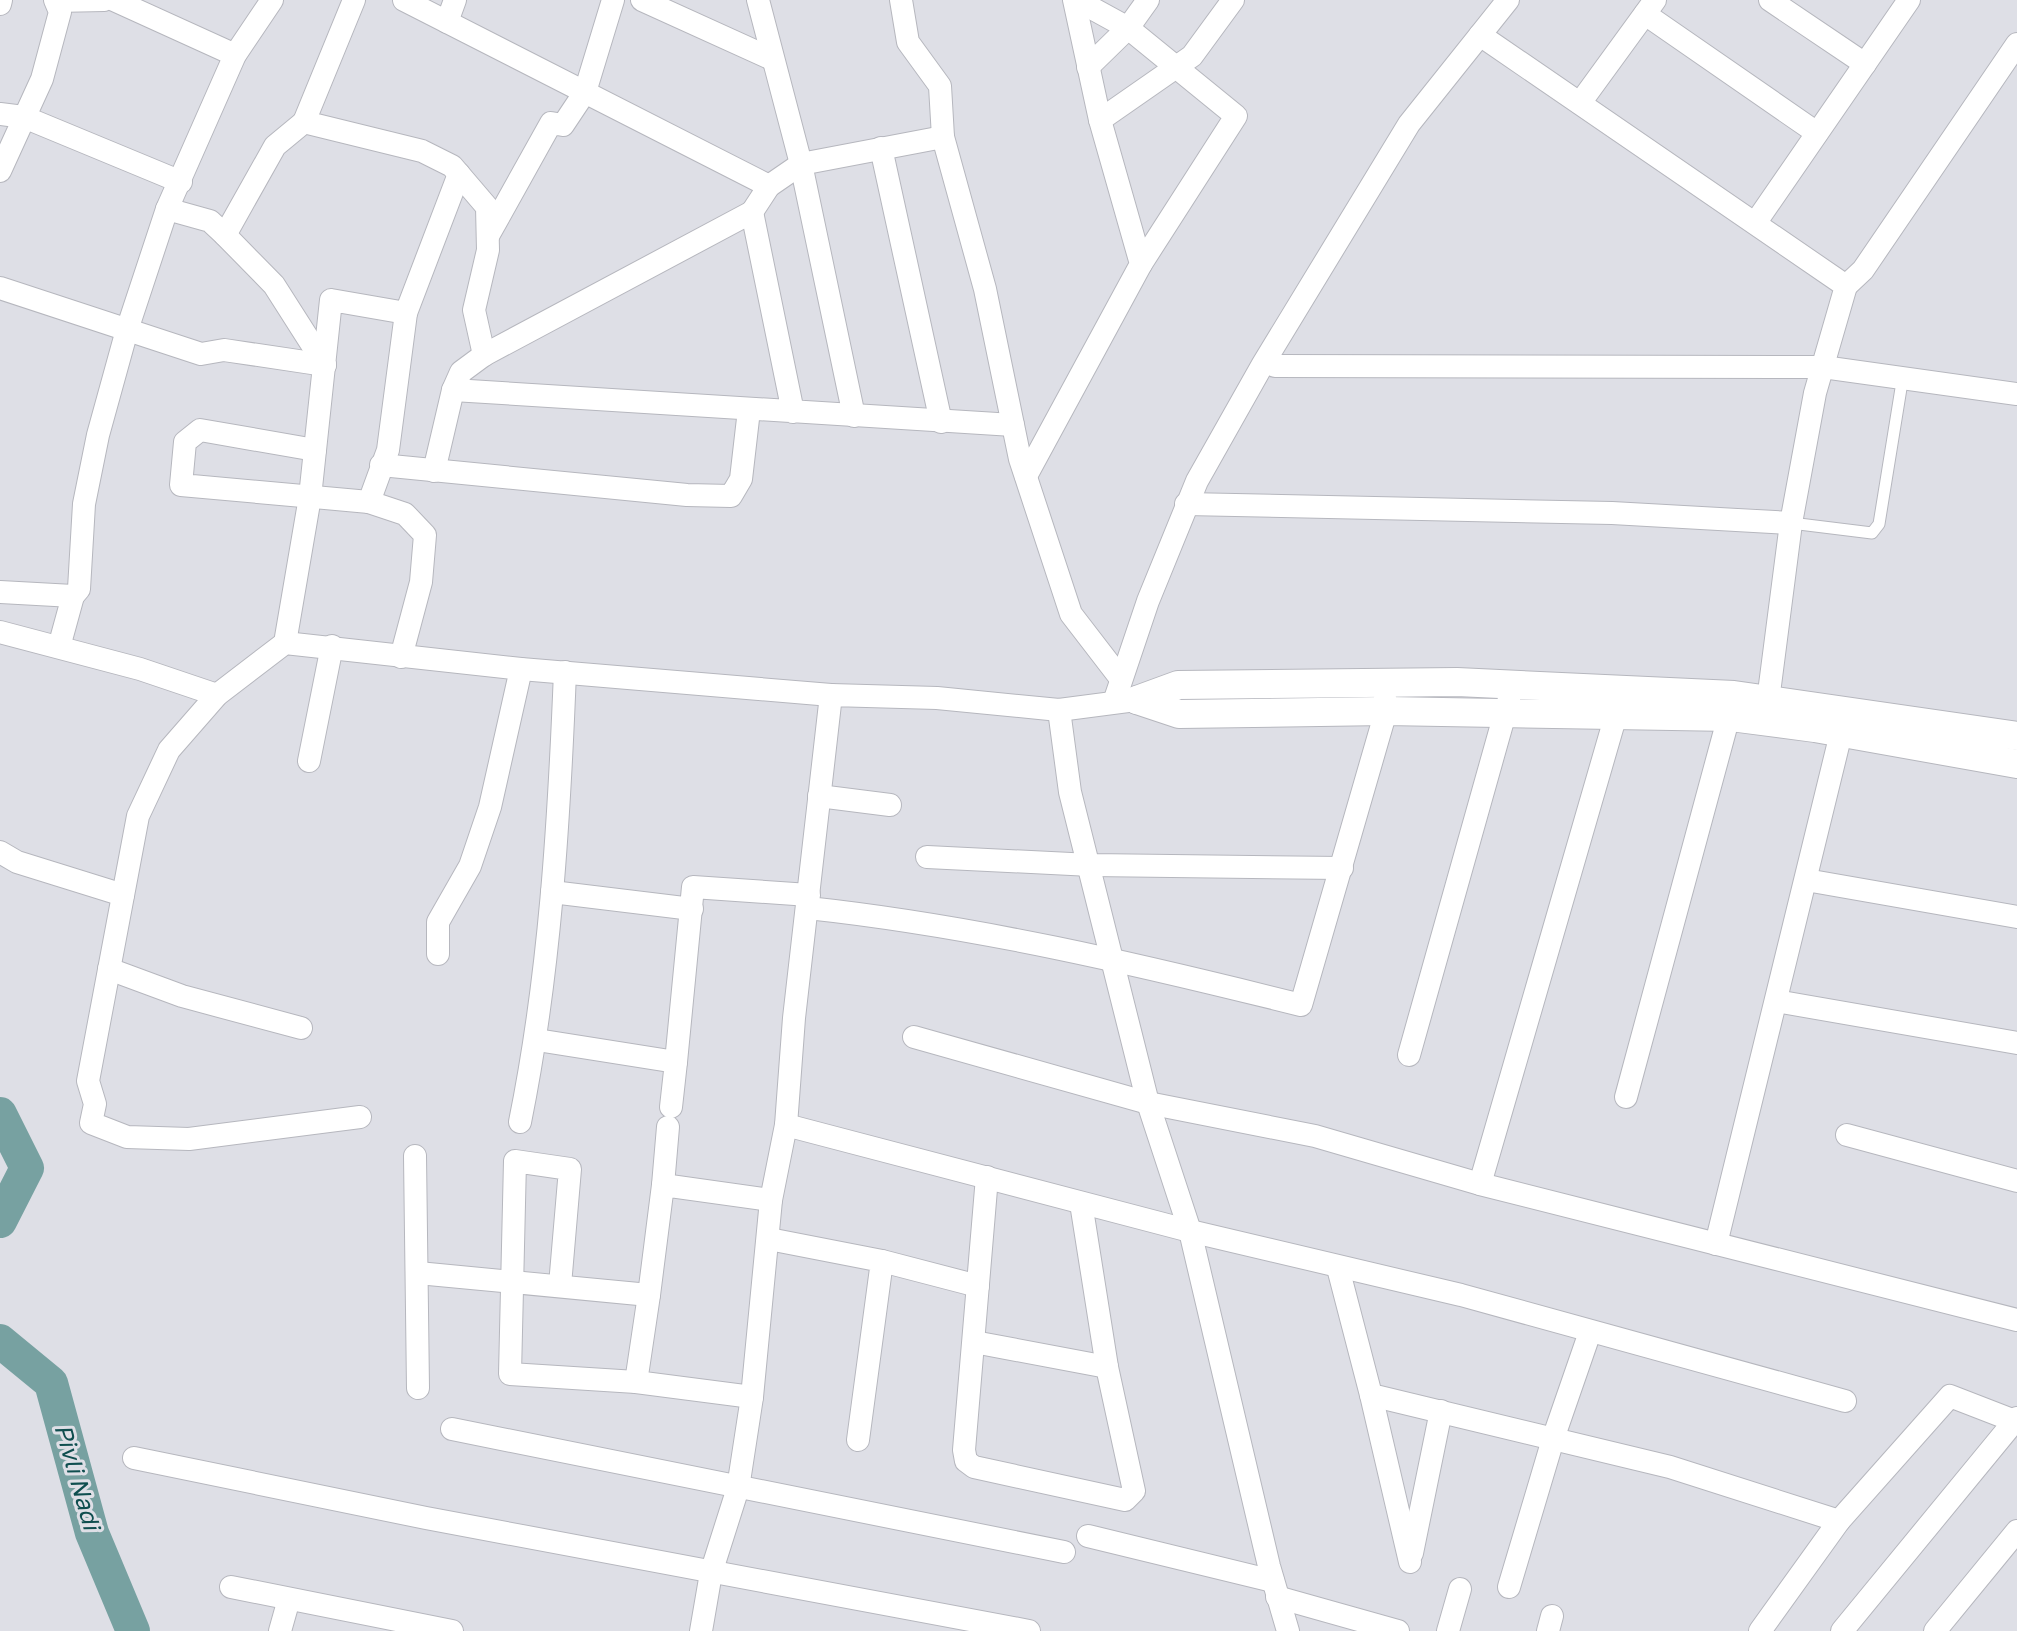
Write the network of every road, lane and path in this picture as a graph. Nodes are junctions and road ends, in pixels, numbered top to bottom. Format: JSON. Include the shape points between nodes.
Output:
{"nodes":[{"id":1,"x":56,"y":0,"type":"edge"},
{"id":2,"x":104,"y":0,"type":"edge"},
{"id":3,"x":114,"y":0,"type":"edge"},
{"id":4,"x":272,"y":0,"type":"edge"},
{"id":5,"x":354,"y":0,"type":"edge"},
{"id":6,"x":404,"y":0,"type":"edge"},
{"id":7,"x":455,"y":0,"type":"edge"},
{"id":8,"x":613,"y":0,"type":"edge"},
{"id":9,"x":642,"y":0,"type":"edge"},
{"id":10,"x":758,"y":0,"type":"edge"},
{"id":11,"x":901,"y":0,"type":"edge"},
{"id":12,"x":1076,"y":0,"type":"edge"},
{"id":13,"x":1148,"y":0,"type":"edge"},
{"id":14,"x":1233,"y":0,"type":"edge"},
{"id":15,"x":1508,"y":0,"type":"edge"},
{"id":16,"x":1770,"y":0,"type":"edge"},
{"id":17,"x":1909,"y":0,"type":"edge"},
{"id":18,"x":1650,"y":7,"type":"edge"},
{"id":19,"x":447,"y":22,"type":"junction"},
{"id":20,"x":1128,"y":28,"type":"junction"},
{"id":21,"x":1480,"y":35,"type":"junction"},
{"id":22,"x":2017,"y":44,"type":"edge"},
{"id":23,"x":235,"y":55,"type":"junction"},
{"id":24,"x":772,"y":59,"type":"junction"},
{"id":25,"x":1865,"y":64,"type":"junction"},
{"id":26,"x":1088,"y":67,"type":"junction"},
{"id":27,"x":1175,"y":68,"type":"junction"},
{"id":28,"x":585,"y":92,"type":"junction"},
{"id":29,"x":1580,"y":103,"type":"junction"},
{"id":30,"x":0,"y":114,"type":"edge"},
{"id":31,"x":24,"y":117,"type":"junction"},
{"id":32,"x":1100,"y":120,"type":"junction"},
{"id":33,"x":304,"y":122,"type":"junction"},
{"id":34,"x":1817,"y":133,"type":"junction"},
{"id":35,"x":943,"y":137,"type":"junction"},
{"id":36,"x":881,"y":148,"type":"junction"},
{"id":37,"x":801,"y":164,"type":"junction"},
{"id":38,"x":0,"y":171,"type":"edge"},
{"id":39,"x":459,"y":174,"type":"junction"},
{"id":40,"x":181,"y":182,"type":"junction"},
{"id":41,"x":769,"y":186,"type":"junction"},
{"id":42,"x":167,"y":209,"type":"junction"},
{"id":43,"x":752,"y":212,"type":"junction"},
{"id":44,"x":1756,"y":222,"type":"junction"},
{"id":45,"x":225,"y":235,"type":"junction"},
{"id":46,"x":488,"y":237,"type":"junction"},
{"id":47,"x":1141,"y":264,"type":"junction"},
{"id":48,"x":1846,"y":286,"type":"junction"},
{"id":49,"x":0,"y":288,"type":"edge"},
{"id":50,"x":406,"y":313,"type":"junction"},
{"id":51,"x":127,"y":330,"type":"junction"},
{"id":52,"x":484,"y":355,"type":"junction"},
{"id":53,"x":325,"y":365,"type":"junction"},
{"id":54,"x":1275,"y":366,"type":"dead end"},
{"id":55,"x":1823,"y":367,"type":"junction"},
{"id":56,"x":1903,"y":376,"type":"junction"},
{"id":57,"x":453,"y":390,"type":"junction"},
{"id":58,"x":2017,"y":394,"type":"edge"},
{"id":59,"x":749,"y":410,"type":"junction"},
{"id":60,"x":793,"y":412,"type":"junction"},
{"id":61,"x":854,"y":416,"type":"junction"},
{"id":62,"x":941,"y":422,"type":"junction"},
{"id":63,"x":1013,"y":425,"type":"junction"},
{"id":64,"x":315,"y":450,"type":"junction"},
{"id":65,"x":381,"y":465,"type":"junction"},
{"id":66,"x":434,"y":471,"type":"junction"},
{"id":67,"x":1026,"y":476,"type":"junction"},
{"id":68,"x":310,"y":497,"type":"junction"},
{"id":69,"x":369,"y":502,"type":"junction"},
{"id":70,"x":1186,"y":504,"type":"junction"},
{"id":71,"x":1791,"y":523,"type":"junction"},
{"id":72,"x":0,"y":592,"type":"edge"},
{"id":73,"x":73,"y":596,"type":"junction"},
{"id":74,"x":0,"y":632,"type":"edge"},
{"id":75,"x":285,"y":643,"type":"junction"},
{"id":76,"x":332,"y":646,"type":"junction"},
{"id":77,"x":59,"y":647,"type":"junction"},
{"id":78,"x":401,"y":657,"type":"junction"},
{"id":79,"x":521,"y":669,"type":"junction"},
{"id":80,"x":565,"y":672,"type":"junction"},
{"id":81,"x":1124,"y":694,"type":"junction"},
{"id":82,"x":217,"y":695,"type":"junction"},
{"id":83,"x":831,"y":695,"type":"junction"},
{"id":84,"x":1385,"y":697,"type":"junction"},
{"id":85,"x":1509,"y":699,"type":"junction"},
{"id":86,"x":1620,"y":704,"type":"junction"},
{"id":87,"x":1733,"y":706,"type":"junction"},
{"id":88,"x":1766,"y":709,"type":"junction"},
{"id":89,"x":1059,"y":710,"type":"junction"},
{"id":90,"x":1844,"y":721,"type":"junction"},
{"id":91,"x":2017,"y":736,"type":"edge"},
{"id":92,"x":309,"y":761,"type":"dead end"},
{"id":93,"x":2017,"y":764,"type":"edge"},
{"id":94,"x":819,"y":796,"type":"junction"},
{"id":95,"x":890,"y":805,"type":"dead end"},
{"id":96,"x":0,"y":852,"type":"edge"},
{"id":97,"x":927,"y":857,"type":"dead end"},
{"id":98,"x":1091,"y":865,"type":"junction"},
{"id":99,"x":1342,"y":868,"type":"junction"},
{"id":100,"x":1806,"y":880,"type":"junction"},
{"id":101,"x":552,"y":892,"type":"junction"},
{"id":102,"x":123,"y":895,"type":"junction"},
{"id":103,"x":808,"y":902,"type":"junction"},
{"id":104,"x":692,"y":909,"type":"junction"},
{"id":105,"x":2017,"y":917,"type":"edge"},
{"id":106,"x":438,"y":954,"type":"dead end"},
{"id":107,"x":1112,"y":958,"type":"junction"},
{"id":108,"x":109,"y":969,"type":"junction"},
{"id":109,"x":1776,"y":1001,"type":"junction"},
{"id":110,"x":301,"y":1028,"type":"dead end"},
{"id":111,"x":914,"y":1037,"type":"dead end"},
{"id":112,"x":537,"y":1040,"type":"junction"},
{"id":113,"x":2017,"y":1043,"type":"edge"},
{"id":114,"x":1409,"y":1055,"type":"dead end"},
{"id":115,"x":676,"y":1062,"type":"junction"},
{"id":116,"x":1626,"y":1097,"type":"dead end"},
{"id":117,"x":1148,"y":1103,"type":"junction"},
{"id":118,"x":360,"y":1117,"type":"dead end"},
{"id":119,"x":520,"y":1122,"type":"dead end"},
{"id":120,"x":786,"y":1125,"type":"junction"},
{"id":121,"x":1847,"y":1135,"type":"dead end"},
{"id":122,"x":415,"y":1156,"type":"dead end"},
{"id":123,"x":987,"y":1177,"type":"junction"},
{"id":124,"x":2017,"y":1181,"type":"edge"},
{"id":125,"x":1480,"y":1184,"type":"junction"},
{"id":126,"x":663,"y":1185,"type":"junction"},
{"id":127,"x":771,"y":1200,"type":"junction"},
{"id":128,"x":1081,"y":1203,"type":"junction"},
{"id":129,"x":1190,"y":1231,"type":"junction"},
{"id":130,"x":769,"y":1239,"type":"junction"},
{"id":131,"x":1716,"y":1244,"type":"junction"},
{"id":132,"x":882,"y":1261,"type":"junction"},
{"id":133,"x":1338,"y":1268,"type":"junction"},
{"id":134,"x":418,"y":1273,"type":"junction"},
{"id":135,"x":511,"y":1280,"type":"junction"},
{"id":136,"x":560,"y":1285,"type":"junction"},
{"id":137,"x":978,"y":1286,"type":"junction"},
{"id":138,"x":649,"y":1295,"type":"junction"},
{"id":139,"x":2017,"y":1320,"type":"edge"},
{"id":140,"x":1590,"y":1332,"type":"junction"},
{"id":141,"x":974,"y":1342,"type":"junction"},
{"id":142,"x":1107,"y":1367,"type":"junction"},
{"id":143,"x":636,"y":1382,"type":"junction"},
{"id":144,"x":418,"y":1388,"type":"dead end"},
{"id":145,"x":1371,"y":1395,"type":"junction"},
{"id":146,"x":752,"y":1397,"type":"junction"},
{"id":147,"x":1845,"y":1401,"type":"dead end"},
{"id":148,"x":1441,"y":1411,"type":"junction"},
{"id":149,"x":2015,"y":1419,"type":"edge"},
{"id":150,"x":452,"y":1429,"type":"dead end"},
{"id":151,"x":1554,"y":1436,"type":"junction"},
{"id":152,"x":858,"y":1440,"type":"dead end"},
{"id":153,"x":134,"y":1458,"type":"dead end"},
{"id":154,"x":738,"y":1488,"type":"junction"},
{"id":155,"x":1839,"y":1521,"type":"junction"},
{"id":156,"x":2017,"y":1531,"type":"edge"},
{"id":157,"x":1088,"y":1536,"type":"dead end"},
{"id":158,"x":1064,"y":1552,"type":"dead end"},
{"id":159,"x":711,"y":1573,"type":"junction"},
{"id":160,"x":231,"y":1587,"type":"dead end"},
{"id":161,"x":1509,"y":1587,"type":"dead end"},
{"id":162,"x":1275,"y":1589,"type":"junction"},
{"id":163,"x":1460,"y":1589,"type":"dead end"},
{"id":164,"x":289,"y":1599,"type":"junction"},
{"id":165,"x":280,"y":1631,"type":"edge"},
{"id":166,"x":452,"y":1631,"type":"edge"},
{"id":167,"x":701,"y":1631,"type":"edge"},
{"id":168,"x":1029,"y":1631,"type":"edge"},
{"id":169,"x":1288,"y":1631,"type":"edge"},
{"id":170,"x":1398,"y":1631,"type":"edge"},
{"id":171,"x":1448,"y":1631,"type":"edge"},
{"id":172,"x":1760,"y":1631,"type":"edge"},
{"id":173,"x":1842,"y":1631,"type":"edge"},
{"id":174,"x":1935,"y":1631,"type":"edge"}],
"edges":[{"from":1,"to":2,"type":"street"},
{"from":1,"to":31,"type":"street","via":[[60,12],[46,66]]},
{"from":3,"to":23,"type":"street"},
{"from":4,"to":23,"type":"street"},
{"from":5,"to":33,"type":"street"},
{"from":6,"to":19,"type":"street"},
{"from":7,"to":19,"type":"street"},
{"from":8,"to":28,"type":"street"},
{"from":9,"to":24,"type":"street"},
{"from":10,"to":24,"type":"street"},
{"from":11,"to":35,"type":"street","via":[[908,42],[940,86]]},
{"from":12,"to":20,"type":"street"},
{"from":12,"to":26,"type":"street"},
{"from":13,"to":20,"type":"street"},
{"from":14,"to":27,"type":"street","via":[[1192,56]]},
{"from":15,"to":21,"type":"street"},
{"from":16,"to":25,"type":"street"},
{"from":17,"to":25,"type":"street"},
{"from":18,"to":29,"type":"street"},
{"from":18,"to":34,"type":"street"},
{"from":19,"to":28,"type":"street"},
{"from":20,"to":26,"type":"street"},
{"from":20,"to":27,"type":"street"},
{"from":21,"to":29,"type":"street"},
{"from":21,"to":70,"type":"street","via":[[1409,124],[1263,364]]},
{"from":22,"to":48,"type":"street","via":[[1863,270]]},
{"from":23,"to":40,"type":"street"},
{"from":24,"to":37,"type":"street"},
{"from":25,"to":34,"type":"street"},
{"from":26,"to":32,"type":"street"},
{"from":27,"to":32,"type":"street"},
{"from":27,"to":47,"type":"street","via":[[1236,116]]},
{"from":28,"to":41,"type":"street"},
{"from":28,"to":46,"type":"street","via":[[563,125],[551,123]]},
{"from":29,"to":44,"type":"street"},
{"from":30,"to":31,"type":"street"},
{"from":31,"to":38,"type":"street"},
{"from":31,"to":40,"type":"street"},
{"from":32,"to":47,"type":"street"},
{"from":33,"to":39,"type":"street","via":[[422,151]]},
{"from":33,"to":45,"type":"street","via":[[275,146]]},
{"from":34,"to":44,"type":"street"},
{"from":35,"to":36,"type":"street"},
{"from":35,"to":63,"type":"street","via":[[985,289]]},
{"from":36,"to":37,"type":"street"},
{"from":36,"to":62,"type":"street"},
{"from":37,"to":41,"type":"street"},
{"from":37,"to":61,"type":"street"},
{"from":39,"to":46,"type":"street","via":[[487,207]]},
{"from":39,"to":50,"type":"street"},
{"from":40,"to":42,"type":"street"},
{"from":41,"to":43,"type":"street"},
{"from":42,"to":45,"type":"street","via":[[210,221]]},
{"from":42,"to":51,"type":"street"},
{"from":43,"to":52,"type":"street"},
{"from":43,"to":60,"type":"street"},
{"from":44,"to":48,"type":"street"},
{"from":45,"to":53,"type":"street","via":[[274,285]]},
{"from":46,"to":52,"type":"street","via":[[474,310]]},
{"from":47,"to":67,"type":"street"},
{"from":48,"to":55,"type":"street"},
{"from":49,"to":51,"type":"street"},
{"from":50,"to":53,"type":"street","via":[[331,300]]},
{"from":50,"to":65,"type":"street","via":[[388,450]]},
{"from":51,"to":53,"type":"street","via":[[201,354],[224,350]]},
{"from":51,"to":73,"type":"street","via":[[98,435],[84,504],[79,589]]},
{"from":52,"to":57,"type":"street","via":[[461,372]]},
{"from":53,"to":64,"type":"street"},
{"from":54,"to":55,"type":"street"},
{"from":55,"to":56,"type":"street"},
{"from":55,"to":71,"type":"street"},
{"from":56,"to":58,"type":"street"},
{"from":56,"to":71,"type":"lane","via":[[1879,524],[1872,533]]},
{"from":57,"to":59,"type":"street"},
{"from":57,"to":66,"type":"street"},
{"from":59,"to":60,"type":"street"},
{"from":59,"to":66,"type":"street","via":[[741,479],[731,496]]},
{"from":60,"to":61,"type":"street"},
{"from":61,"to":62,"type":"street"},
{"from":62,"to":63,"type":"street"},
{"from":63,"to":67,"type":"street"},
{"from":64,"to":68,"type":"street"},
{"from":64,"to":68,"type":"street","via":[[200,430],[185,442],[181,485]]},
{"from":65,"to":66,"type":"street"},
{"from":65,"to":69,"type":"street"},
{"from":67,"to":81,"type":"street","via":[[1071,614]]},
{"from":68,"to":69,"type":"street"},
{"from":68,"to":75,"type":"street"},
{"from":69,"to":78,"type":"street","via":[[405,514],[425,535],[421,582]]},
{"from":70,"to":71,"type":"street","via":[[1612,513]]},
{"from":70,"to":81,"type":"street"},
{"from":71,"to":88,"type":"street"},
{"from":72,"to":73,"type":"street"},
{"from":73,"to":77,"type":"street"},
{"from":74,"to":77,"type":"street"},
{"from":75,"to":76,"type":"street"},
{"from":75,"to":82,"type":"street"},
{"from":76,"to":78,"type":"street"},
{"from":76,"to":92,"type":"street"},
{"from":77,"to":82,"type":"street"},
{"from":78,"to":79,"type":"street"},
{"from":79,"to":80,"type":"street"},
{"from":79,"to":106,"type":"street","via":[[490,807],[470,866],[438,922]]},
{"from":80,"to":83,"type":"street"},
{"from":80,"to":101,"type":"street"},
{"from":81,"to":84,"type":"street","via":[[1179,714]]},
{"from":81,"to":89,"type":"street"},
{"from":82,"to":102,"type":"street","via":[[169,750],[138,816]]},
{"from":83,"to":89,"type":"street"},
{"from":83,"to":94,"type":"street"},
{"from":84,"to":85,"type":"street"},
{"from":84,"to":99,"type":"street"},
{"from":85,"to":86,"type":"street"},
{"from":85,"to":114,"type":"street"},
{"from":86,"to":87,"type":"street"},
{"from":86,"to":125,"type":"street"},
{"from":87,"to":88,"type":"street"},
{"from":87,"to":116,"type":"street"},
{"from":88,"to":90,"type":"street"},
{"from":89,"to":98,"type":"street","via":[[1070,792]]},
{"from":90,"to":91,"type":"street"},
{"from":90,"to":93,"type":"street"},
{"from":90,"to":100,"type":"street"},
{"from":94,"to":95,"type":"street"},
{"from":94,"to":103,"type":"street"},
{"from":96,"to":102,"type":"street"},
{"from":97,"to":98,"type":"street"},
{"from":98,"to":99,"type":"street"},
{"from":98,"to":107,"type":"street"},
{"from":99,"to":107,"type":"street","via":[[1301,1005]]},
{"from":100,"to":105,"type":"street"},
{"from":100,"to":109,"type":"street"},
{"from":101,"to":104,"type":"street"},
{"from":101,"to":112,"type":"street"},
{"from":102,"to":108,"type":"street"},
{"from":103,"to":104,"type":"street","via":[[693,887]]},
{"from":103,"to":107,"type":"street"},
{"from":103,"to":120,"type":"street"},
{"from":104,"to":115,"type":"street"},
{"from":107,"to":117,"type":"street"},
{"from":108,"to":110,"type":"street","via":[[182,996]]},
{"from":108,"to":118,"type":"street","via":[[88,1081],[95,1104],[91,1123],[127,1137],[189,1139]]},
{"from":109,"to":113,"type":"street"},
{"from":109,"to":131,"type":"street"},
{"from":111,"to":117,"type":"street"},
{"from":112,"to":115,"type":"street"},
{"from":112,"to":119,"type":"street"},
{"from":115,"to":126,"type":"street"},
{"from":117,"to":125,"type":"street","via":[[1315,1136]]},
{"from":117,"to":129,"type":"street"},
{"from":120,"to":123,"type":"street"},
{"from":120,"to":127,"type":"street"},
{"from":121,"to":124,"type":"street"},
{"from":122,"to":134,"type":"street"},
{"from":123,"to":128,"type":"street"},
{"from":123,"to":137,"type":"street"},
{"from":125,"to":131,"type":"street"},
{"from":126,"to":127,"type":"street"},
{"from":126,"to":138,"type":"street"},
{"from":127,"to":130,"type":"street"},
{"from":128,"to":129,"type":"street"},
{"from":128,"to":142,"type":"street"},
{"from":129,"to":133,"type":"street"},
{"from":129,"to":162,"type":"street"},
{"from":130,"to":132,"type":"street"},
{"from":130,"to":146,"type":"street"},
{"from":131,"to":139,"type":"street"},
{"from":132,"to":137,"type":"street"},
{"from":132,"to":152,"type":"street"},
{"from":133,"to":140,"type":"street","via":[[1461,1295]]},
{"from":133,"to":145,"type":"street"},
{"from":134,"to":135,"type":"street"},
{"from":134,"to":144,"type":"street"},
{"from":135,"to":136,"type":"street"},
{"from":135,"to":136,"type":"street","via":[[515,1161],[570,1169]]},
{"from":135,"to":143,"type":"street","via":[[510,1374]]},
{"from":136,"to":138,"type":"street"},
{"from":137,"to":141,"type":"street"},
{"from":138,"to":143,"type":"street"},
{"from":140,"to":147,"type":"street"},
{"from":140,"to":151,"type":"street"},
{"from":141,"to":142,"type":"street"},
{"from":141,"to":142,"type":"street","via":[[966,1461],[1125,1500],[1134,1491]]},
{"from":143,"to":146,"type":"street"},
{"from":145,"to":148,"type":"street"},
{"from":145,"to":148,"type":"street","via":[[1410,1562]]},
{"from":146,"to":154,"type":"street"},
{"from":148,"to":151,"type":"street"},
{"from":149,"to":155,"type":"street","via":[[1950,1396]]},
{"from":149,"to":173,"type":"street"},
{"from":150,"to":154,"type":"street"},
{"from":151,"to":155,"type":"street"},
{"from":151,"to":161,"type":"street"},
{"from":153,"to":159,"type":"street"},
{"from":154,"to":158,"type":"street"},
{"from":154,"to":159,"type":"street"},
{"from":155,"to":172,"type":"street"},
{"from":156,"to":174,"type":"street"},
{"from":157,"to":162,"type":"street"},
{"from":159,"to":167,"type":"street"},
{"from":159,"to":168,"type":"street"},
{"from":160,"to":164,"type":"street"},
{"from":162,"to":169,"type":"street"},
{"from":162,"to":170,"type":"street"},
{"from":163,"to":171,"type":"street"},
{"from":164,"to":165,"type":"street"},
{"from":164,"to":166,"type":"street"}]}
